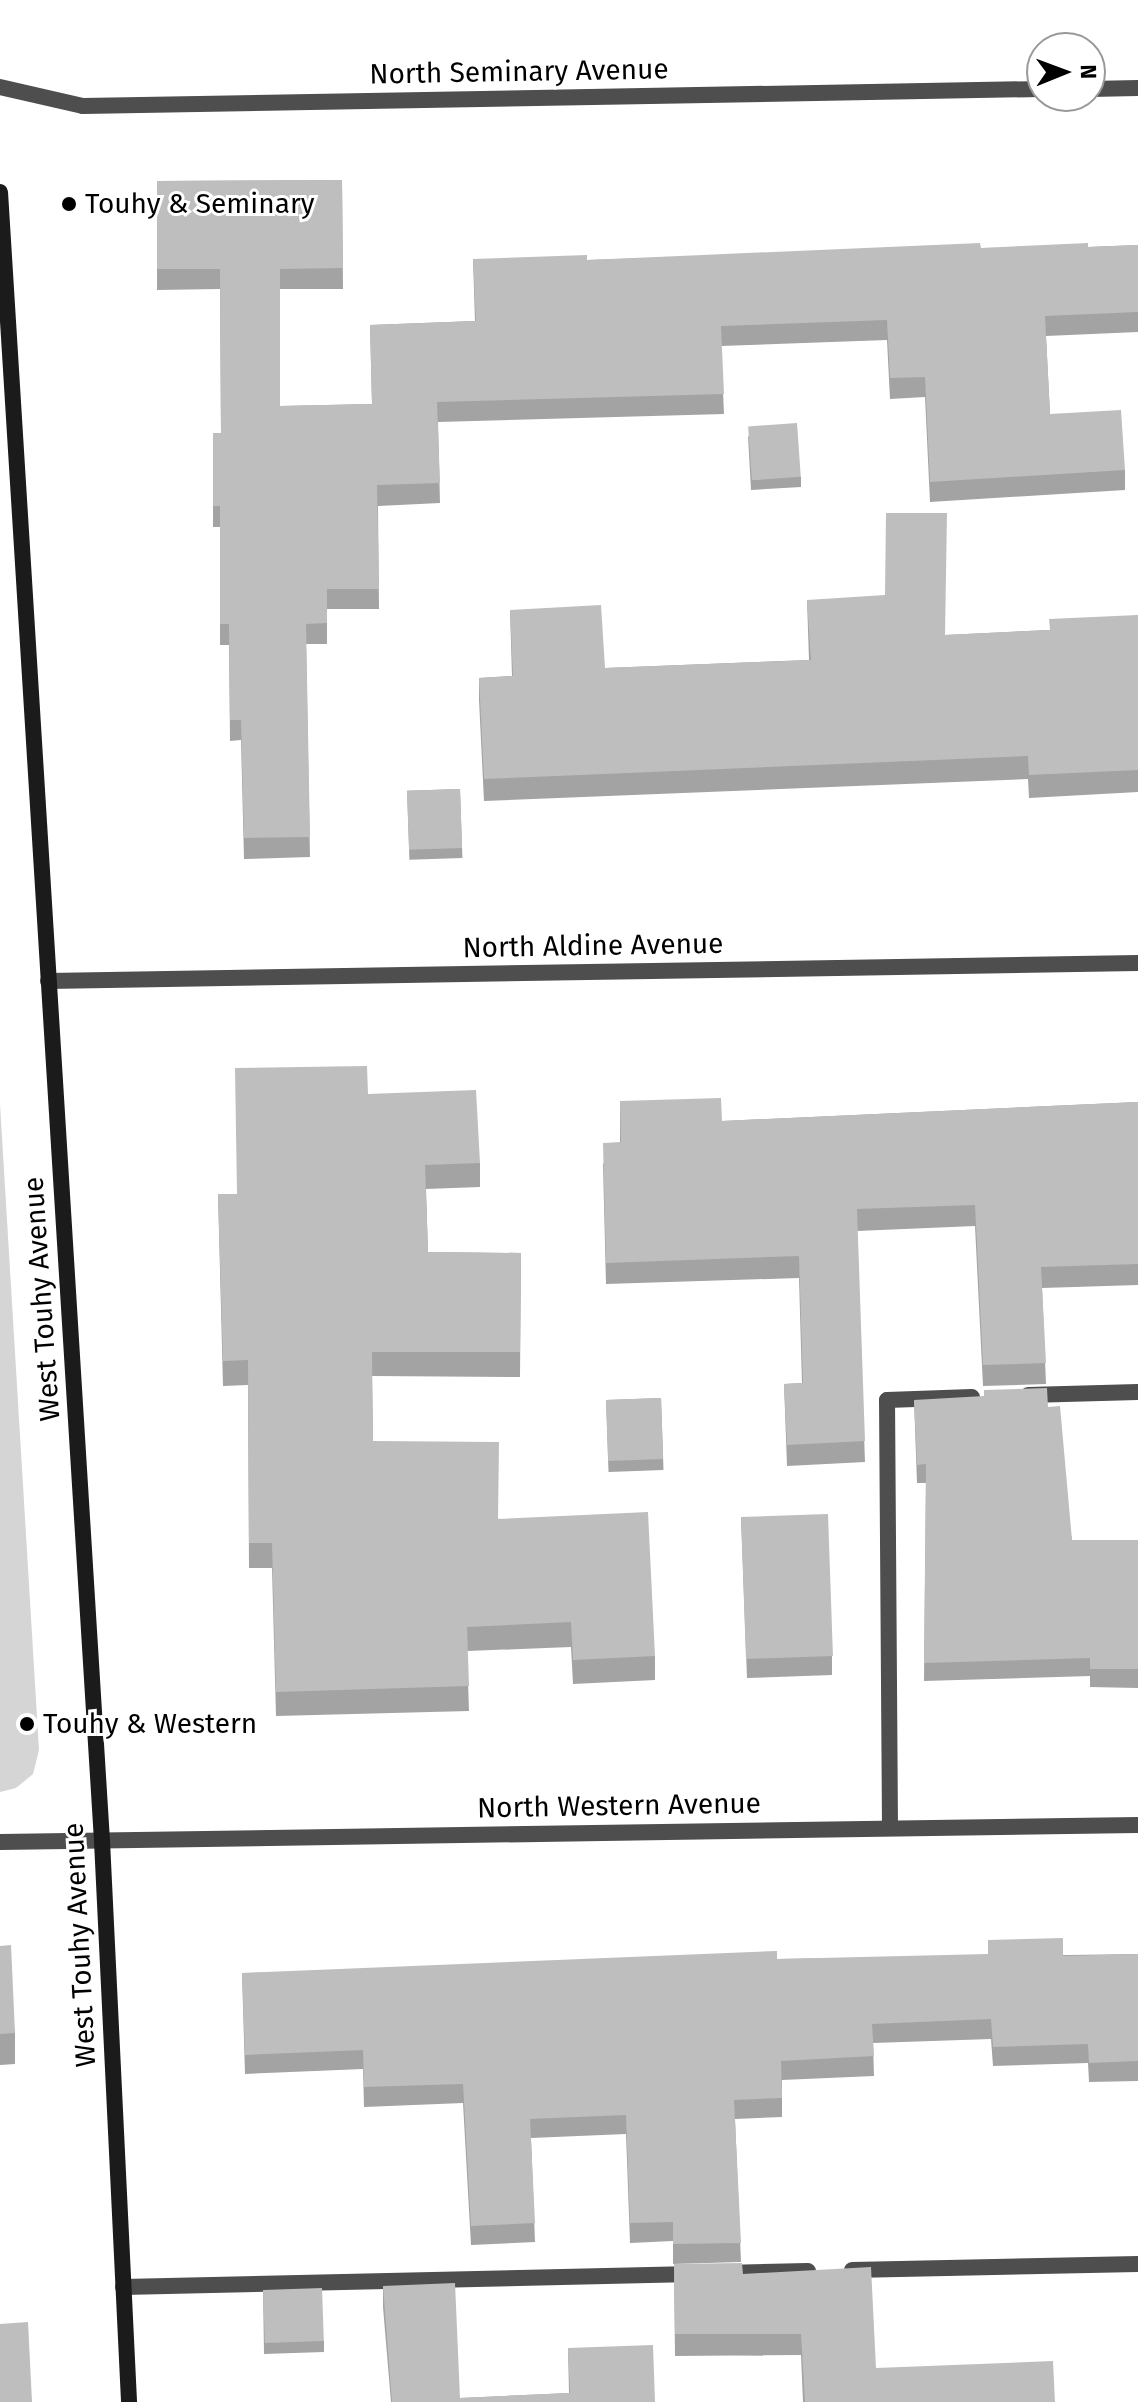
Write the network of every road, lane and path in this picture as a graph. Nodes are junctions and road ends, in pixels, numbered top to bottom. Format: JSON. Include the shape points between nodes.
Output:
{"nodes":[{"id":1,"x":0,"y":87,"type":"edge"},
{"id":2,"x":1138,"y":88,"type":"edge"},
{"id":3,"x":1026,"y":89,"type":"edge"},
{"id":4,"x":1106,"y":89,"type":"edge"},
{"id":5,"x":0,"y":192,"type":"edge"},
{"id":6,"x":1138,"y":963,"type":"edge"},
{"id":7,"x":48,"y":981,"type":"junction"},
{"id":8,"x":1138,"y":1392,"type":"edge"},
{"id":9,"x":1138,"y":1825,"type":"edge"},
{"id":10,"x":890,"y":1827,"type":"junction"},
{"id":11,"x":102,"y":1841,"type":"junction"},
{"id":12,"x":0,"y":1842,"type":"edge"},
{"id":13,"x":1138,"y":2264,"type":"edge"},
{"id":14,"x":123,"y":2287,"type":"junction"},
{"id":15,"x":129,"y":2402,"type":"edge"}],
"edges":[{"from":1,"to":3,"type":"street","name":"North Seminary Avenue","via":[[83,106]]},
{"from":2,"to":4,"type":"street"},
{"from":5,"to":7,"type":"main road","name":"West Touhy Avenue"},
{"from":6,"to":7,"type":"street","name":"North Aldine Avenue"},
{"from":7,"to":11,"type":"main road","name":"West Touhy Avenue"},
{"from":8,"to":10,"type":"street","via":[[887,1400]]},
{"from":9,"to":10,"type":"street","name":"North Western Avenue"},
{"from":10,"to":11,"type":"street","name":"North Western Avenue"},
{"from":11,"to":12,"type":"street","name":"North Western Avenue"},
{"from":11,"to":14,"type":"main road","name":"West Touhy Avenue"},
{"from":13,"to":14,"type":"street"},
{"from":14,"to":15,"type":"main road","name":"West Touhy Avenue"}]}
